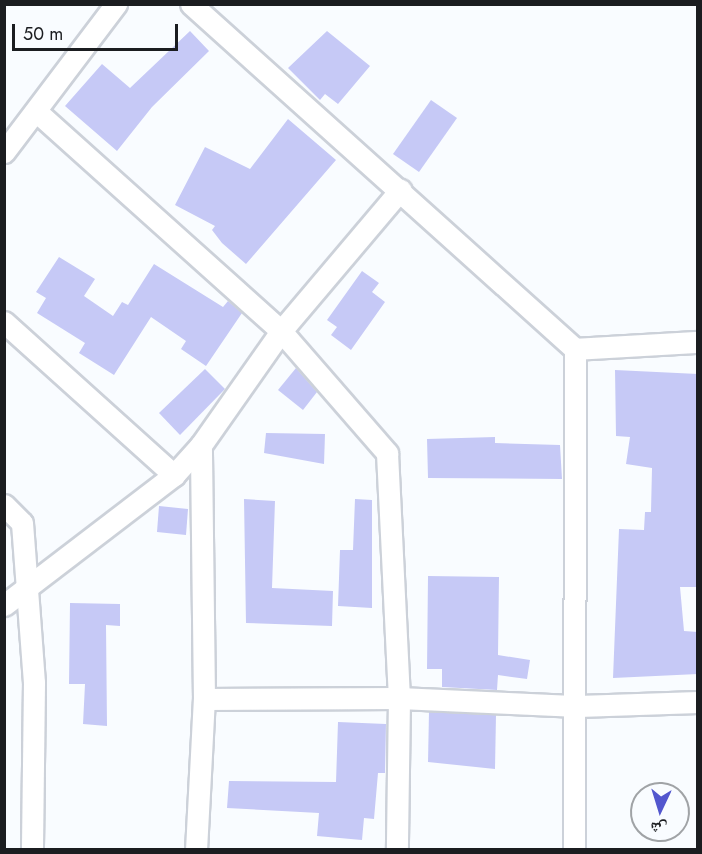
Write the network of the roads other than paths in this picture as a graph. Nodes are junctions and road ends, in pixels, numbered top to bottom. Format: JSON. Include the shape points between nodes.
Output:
{"nodes":[{"id":1,"x":116,"y":4,"type":"edge"},
{"id":2,"x":191,"y":4,"type":"edge"},
{"id":3,"x":37,"y":112,"type":"junction"},
{"id":4,"x":4,"y":152,"type":"edge"},
{"id":5,"x":400,"y":190,"type":"junction"},
{"id":6,"x":4,"y":322,"type":"edge"},
{"id":7,"x":281,"y":331,"type":"junction"},
{"id":8,"x":698,"y":342,"type":"edge"},
{"id":9,"x":574,"y":349,"type":"junction"},
{"id":10,"x":201,"y":445,"type":"junction"},
{"id":11,"x":174,"y":475,"type":"junction"},
{"id":12,"x":4,"y":505,"type":"edge"},
{"id":13,"x":24,"y":589,"type":"junction"},
{"id":14,"x":4,"y":605,"type":"edge"},
{"id":15,"x":399,"y":698,"type":"junction"},
{"id":16,"x":204,"y":699,"type":"junction"},
{"id":17,"x":698,"y":702,"type":"edge"},
{"id":18,"x":578,"y":706,"type":"junction"},
{"id":19,"x":32,"y":849,"type":"edge"},
{"id":20,"x":196,"y":849,"type":"edge"},
{"id":21,"x":397,"y":849,"type":"edge"},
{"id":22,"x":574,"y":849,"type":"edge"}],
"edges":[{"from":1,"to":3,"type":"street"},
{"from":2,"to":5,"type":"street"},
{"from":3,"to":4,"type":"street"},
{"from":3,"to":7,"type":"street"},
{"from":5,"to":7,"type":"street"},
{"from":5,"to":9,"type":"street"},
{"from":6,"to":11,"type":"street"},
{"from":7,"to":10,"type":"street"},
{"from":7,"to":15,"type":"street","via":[[387,453]]},
{"from":8,"to":9,"type":"street"},
{"from":9,"to":18,"type":"street"},
{"from":10,"to":11,"type":"street"},
{"from":10,"to":16,"type":"street"},
{"from":11,"to":13,"type":"street","via":[[81,552]]},
{"from":12,"to":13,"type":"street","via":[[22,523]]},
{"from":13,"to":14,"type":"street"},
{"from":13,"to":19,"type":"street","via":[[34,683]]},
{"from":15,"to":16,"type":"street"},
{"from":15,"to":18,"type":"street"},
{"from":15,"to":21,"type":"street"},
{"from":16,"to":20,"type":"street"},
{"from":17,"to":18,"type":"street"},
{"from":18,"to":22,"type":"street"}]}
